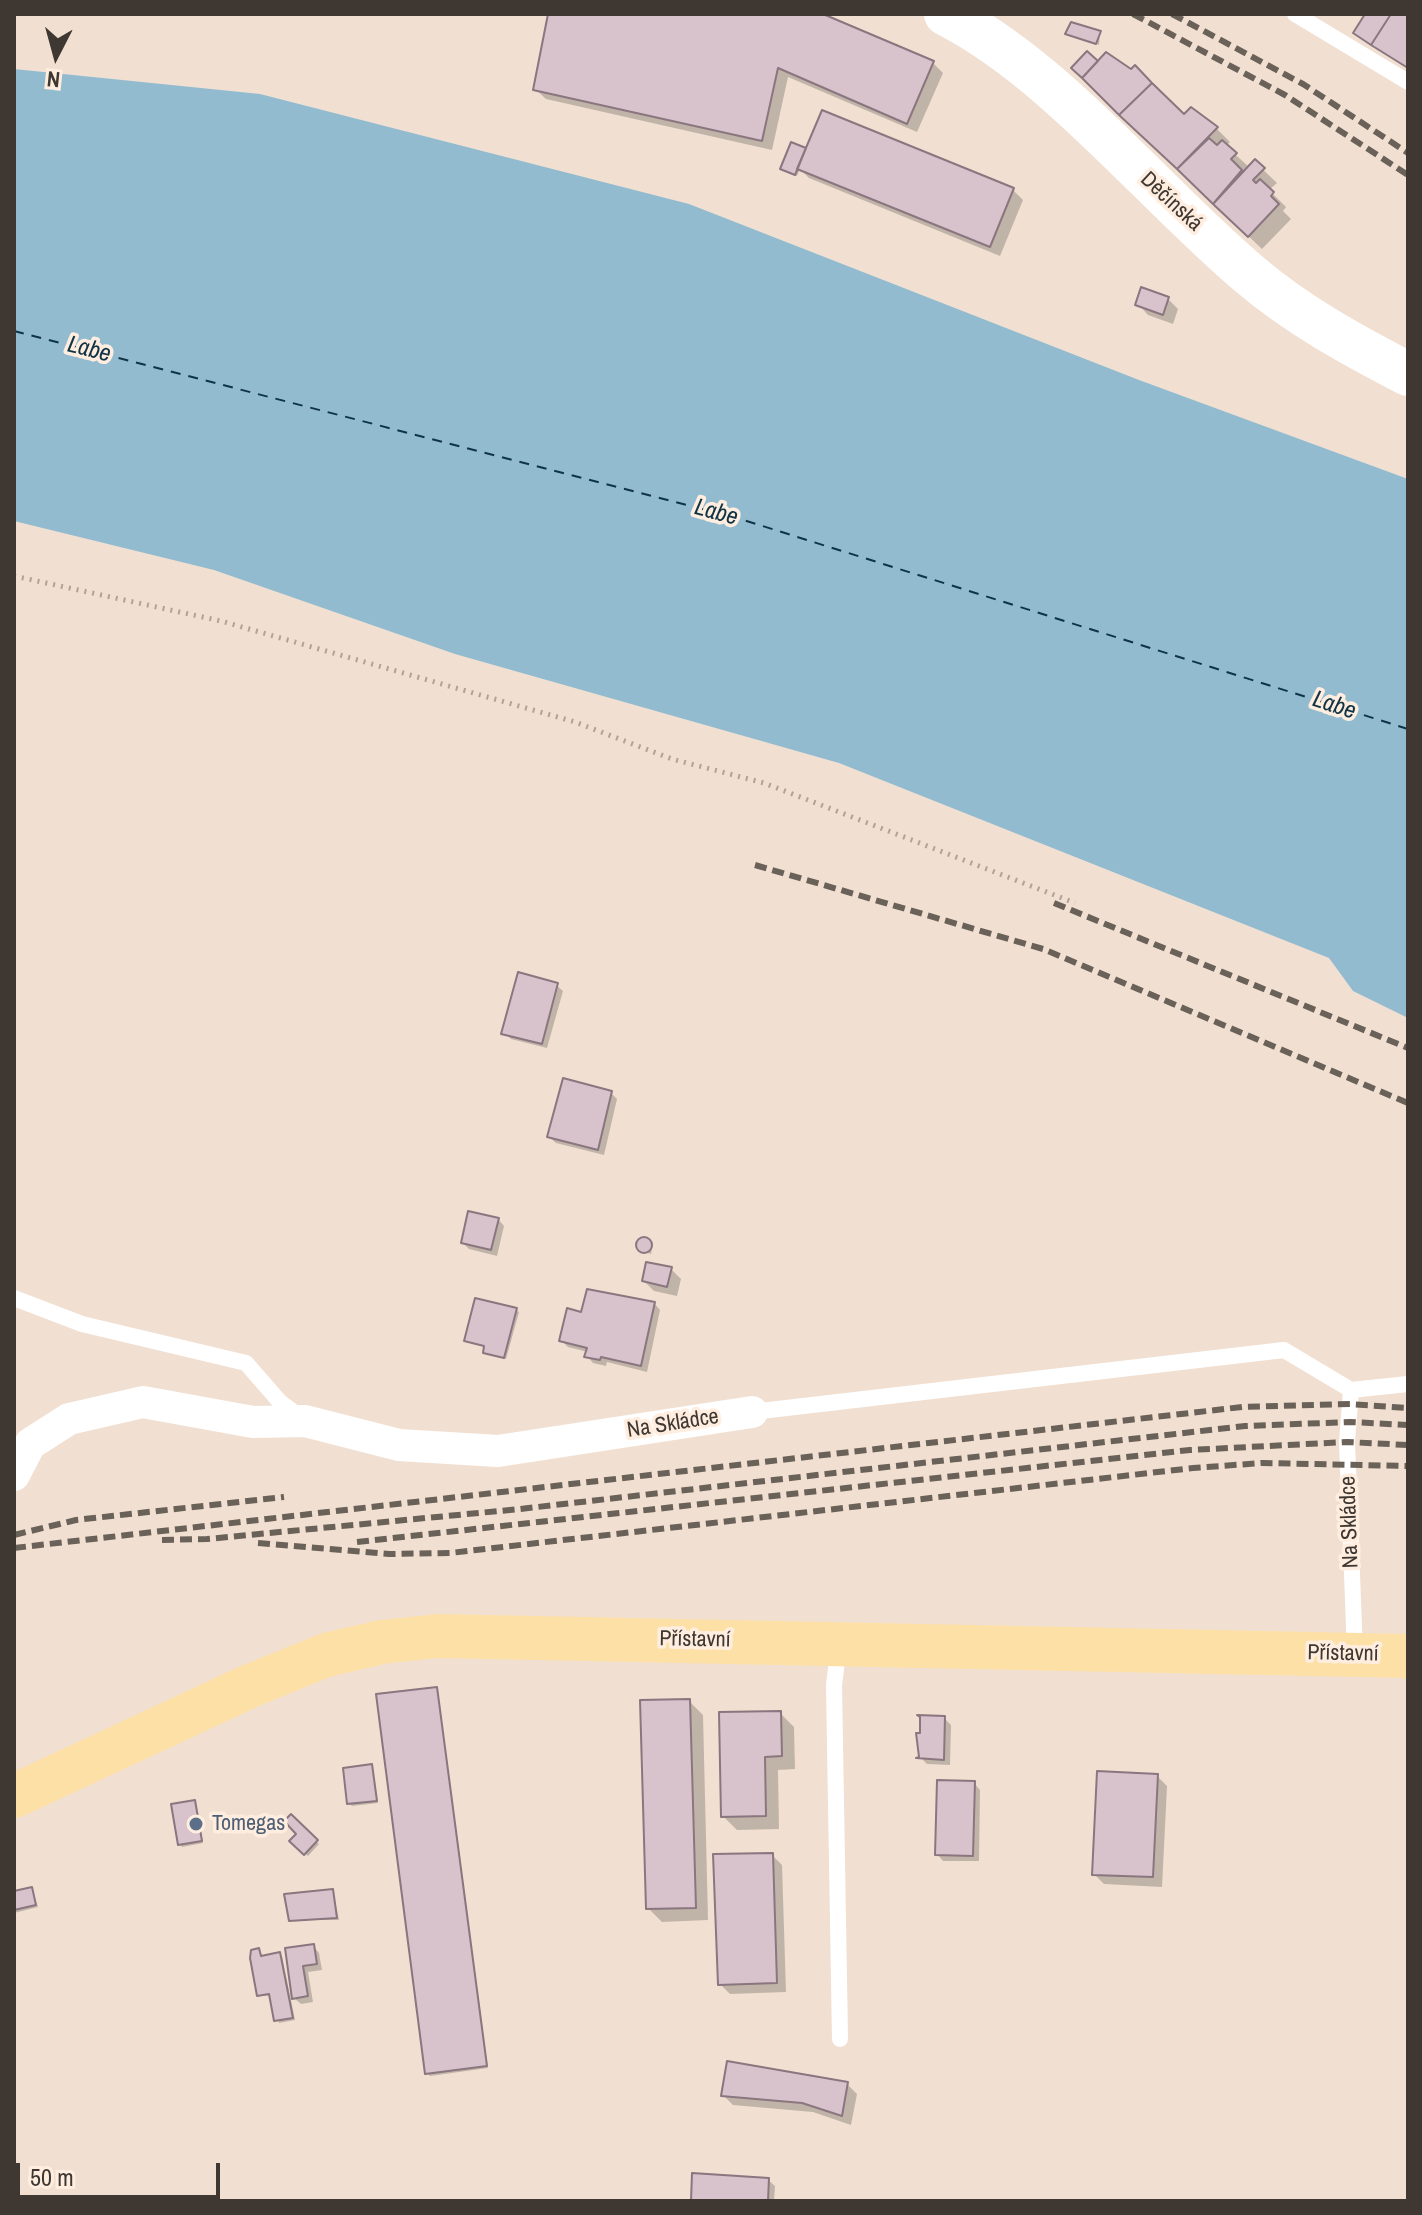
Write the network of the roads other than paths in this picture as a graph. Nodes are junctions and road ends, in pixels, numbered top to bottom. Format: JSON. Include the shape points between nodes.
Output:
{"nodes":[{"id":1,"x":946,"y":14,"type":"edge"},
{"id":2,"x":1295,"y":14,"type":"edge"},
{"id":3,"x":1408,"y":82,"type":"edge"},
{"id":4,"x":1408,"y":374,"type":"edge"},
{"id":5,"x":14,"y":1298,"type":"edge"},
{"id":6,"x":1408,"y":1384,"type":"edge"},
{"id":7,"x":1351,"y":1390,"type":"junction"},
{"id":8,"x":752,"y":1412,"type":"joint"},
{"id":9,"x":305,"y":1421,"type":"junction"},
{"id":10,"x":14,"y":1475,"type":"edge"},
{"id":11,"x":839,"y":1644,"type":"junction"},
{"id":12,"x":1355,"y":1654,"type":"junction"},
{"id":13,"x":1408,"y":1656,"type":"edge"},
{"id":14,"x":14,"y":1796,"type":"edge"},
{"id":15,"x":840,"y":2039,"type":"dead end"}],
"edges":[{"from":1,"to":4,"type":"main road","name":"Děčínská","via":[[1023,65],[1250,275],[1327,330]]},
{"from":2,"to":3,"type":"lane"},
{"from":5,"to":9,"type":"lane","via":[[82,1324],[246,1363]]},
{"from":6,"to":7,"type":"lane"},
{"from":7,"to":8,"type":"lane","name":"Na Skládce","via":[[1284,1350]]},
{"from":7,"to":12,"type":"lane","name":"Na Skládce","via":[[1347,1442]]},
{"from":8,"to":9,"type":"street","name":"Na Skládce","via":[[498,1451],[399,1445]]},
{"from":9,"to":10,"type":"street","name":"Na Skládce","via":[[253,1422],[143,1402],[69,1419],[30,1444]]},
{"from":11,"to":12,"type":"main road","name":"Přístavní"},
{"from":11,"to":14,"type":"main road","name":"Přístavní","via":[[496,1635],[382,1642],[326,1655],[250,1686]]},
{"from":11,"to":15,"type":"lane","via":[[834,1685]]},
{"from":12,"to":13,"type":"main road","name":"Přístavní"}]}
